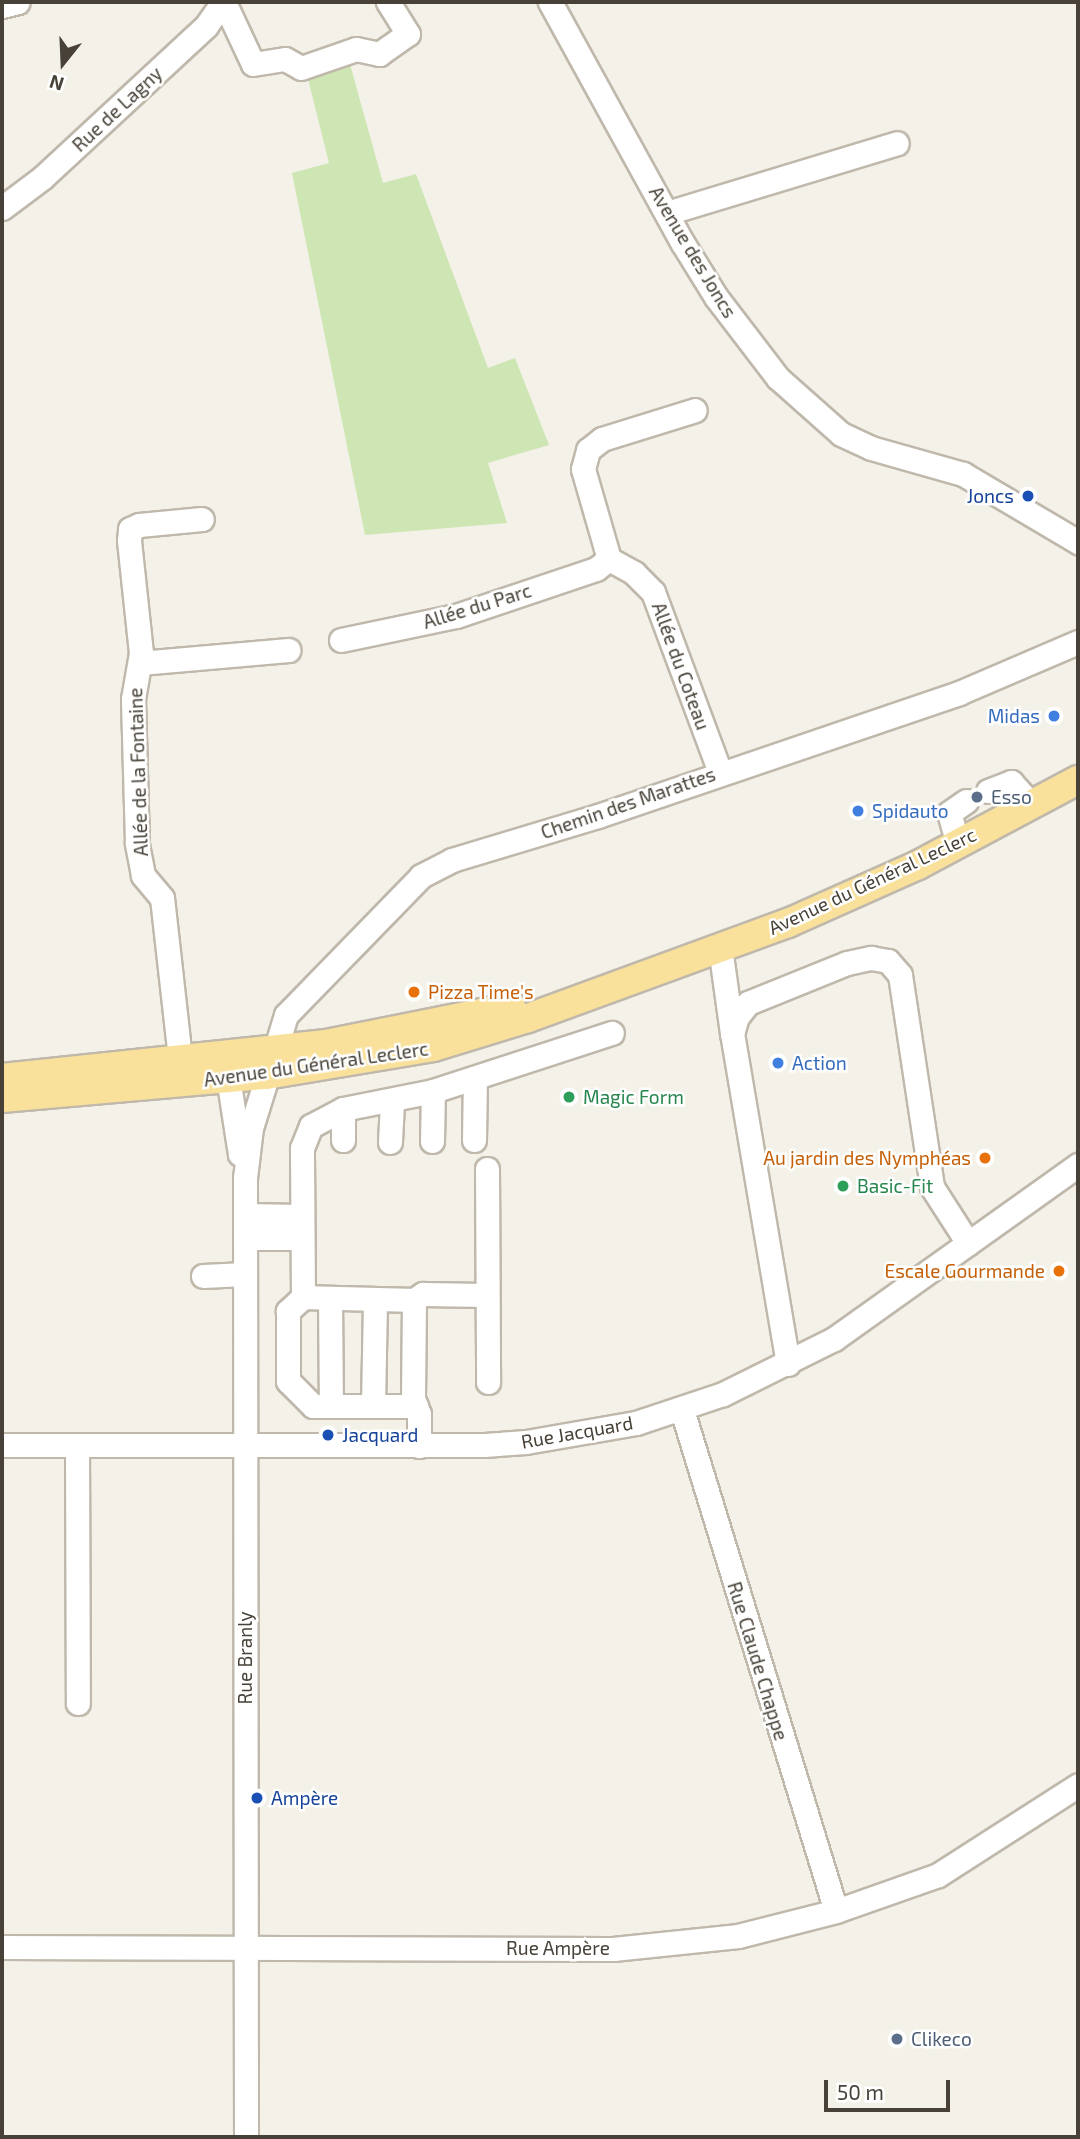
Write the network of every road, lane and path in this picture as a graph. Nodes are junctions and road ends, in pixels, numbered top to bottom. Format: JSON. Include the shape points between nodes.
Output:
{"nodes":[{"id":1,"x":18,"y":2,"type":"edge"},
{"id":2,"x":223,"y":2,"type":"edge"},
{"id":3,"x":388,"y":2,"type":"edge"},
{"id":4,"x":550,"y":2,"type":"edge"},
{"id":5,"x":2,"y":6,"type":"edge"},
{"id":6,"x":897,"y":143,"type":"dead end"},
{"id":7,"x":2,"y":208,"type":"edge"},
{"id":8,"x":667,"y":213,"type":"junction"},
{"id":9,"x":695,"y":410,"type":"dead end"},
{"id":10,"x":202,"y":519,"type":"dead end"},
{"id":11,"x":1078,"y":542,"type":"edge"},
{"id":12,"x":609,"y":559,"type":"junction"},
{"id":13,"x":341,"y":640,"type":"dead end"},
{"id":14,"x":1078,"y":642,"type":"edge"},
{"id":15,"x":288,"y":650,"type":"dead end"},
{"id":16,"x":140,"y":663,"type":"junction"},
{"id":17,"x":720,"y":772,"type":"junction"},
{"id":18,"x":1078,"y":780,"type":"edge"},
{"id":19,"x":988,"y":791,"type":"dead end"},
{"id":20,"x":966,"y":801,"type":"dead end"},
{"id":21,"x":1032,"y":805,"type":"junction"},
{"id":22,"x":958,"y":844,"type":"junction"},
{"id":23,"x":720,"y":947,"type":"junction"},
{"id":24,"x":612,"y":1033,"type":"dead end"},
{"id":25,"x":732,"y":1034,"type":"junction"},
{"id":26,"x":270,"y":1063,"type":"junction"},
{"id":27,"x":226,"y":1067,"type":"junction"},
{"id":28,"x":181,"y":1070,"type":"junction"},
{"id":29,"x":2,"y":1078,"type":"edge"},
{"id":30,"x":475,"y":1079,"type":"junction"},
{"id":31,"x":433,"y":1091,"type":"junction"},
{"id":32,"x":2,"y":1098,"type":"edge"},
{"id":33,"x":392,"y":1102,"type":"junction"},
{"id":34,"x":343,"y":1109,"type":"junction"},
{"id":35,"x":343,"y":1140,"type":"dead end"},
{"id":36,"x":474,"y":1140,"type":"dead end"},
{"id":37,"x":432,"y":1141,"type":"dead end"},
{"id":38,"x":390,"y":1142,"type":"dead end"},
{"id":39,"x":1078,"y":1165,"type":"edge"},
{"id":40,"x":487,"y":1169,"type":"dead end"},
{"id":41,"x":245,"y":1178,"type":"junction"},
{"id":42,"x":246,"y":1215,"type":"junction"},
{"id":43,"x":302,"y":1227,"type":"junction"},
{"id":44,"x":245,"y":1238,"type":"junction"},
{"id":45,"x":968,"y":1243,"type":"junction"},
{"id":46,"x":245,"y":1274,"type":"junction"},
{"id":47,"x":203,"y":1276,"type":"dead end"},
{"id":48,"x":486,"y":1295,"type":"junction"},
{"id":49,"x":303,"y":1297,"type":"junction"},
{"id":50,"x":331,"y":1298,"type":"junction"},
{"id":51,"x":375,"y":1299,"type":"junction"},
{"id":52,"x":414,"y":1300,"type":"junction"},
{"id":53,"x":788,"y":1364,"type":"junction"},
{"id":54,"x":488,"y":1382,"type":"dead end"},
{"id":55,"x":331,"y":1406,"type":"junction"},
{"id":56,"x":373,"y":1406,"type":"junction"},
{"id":57,"x":416,"y":1406,"type":"junction"},
{"id":58,"x":682,"y":1410,"type":"junction"},
{"id":59,"x":2,"y":1445,"type":"edge"},
{"id":60,"x":78,"y":1446,"type":"junction"},
{"id":61,"x":243,"y":1446,"type":"junction"},
{"id":62,"x":419,"y":1446,"type":"junction"},
{"id":63,"x":78,"y":1703,"type":"dead end"},
{"id":64,"x":1078,"y":1785,"type":"edge"},
{"id":65,"x":836,"y":1911,"type":"junction"},
{"id":66,"x":2,"y":1947,"type":"edge"},
{"id":67,"x":245,"y":1948,"type":"junction"},
{"id":68,"x":246,"y":2137,"type":"edge"}],
"edges":[{"from":1,"to":5,"type":"street"},
{"from":2,"to":3,"type":"street","via":[[253,64],[285,59],[301,68],[356,49],[379,54],[408,34]]},
{"from":2,"to":7,"type":"street","name":"Rue de Lagny","via":[[186,45],[42,178]]},
{"from":4,"to":8,"type":"street","name":"Avenue des Joncs"},
{"from":6,"to":8,"type":"street"},
{"from":8,"to":11,"type":"street","name":"Avenue des Joncs","via":[[716,297],[778,378],[821,420],[871,448],[986,485]]},
{"from":9,"to":12,"type":"street","via":[[601,439],[588,450],[583,469]]},
{"from":10,"to":16,"type":"street","name":"Allée de la Fontaine","via":[[156,521],[131,529]]},
{"from":12,"to":13,"type":"street","name":"Allée du Parc","via":[[596,569],[457,616]]},
{"from":12,"to":17,"type":"street","name":"Allée du Coteau","via":[[653,592]]},
{"from":14,"to":17,"type":"street","name":"Chemin des Marattes","via":[[959,693]]},
{"from":15,"to":16,"type":"street","name":"Allée de la Fontaine"},
{"from":16,"to":28,"type":"street","name":"Allée de la Fontaine","via":[[133,699],[137,843],[143,875],[162,898]]},
{"from":17,"to":26,"type":"street","name":"Chemin des Marattes","via":[[598,816],[453,860],[421,876],[286,1015]]},
{"from":18,"to":21,"type":"main road","name":"Avenue du Général Leclerc"},
{"from":19,"to":21,"type":"street","via":[[1010,782]]},
{"from":20,"to":22,"type":"street","via":[[949,813]]},
{"from":21,"to":22,"type":"main road","name":"Avenue du Général Leclerc"},
{"from":22,"to":23,"type":"main road","name":"Avenue du Général Leclerc","via":[[800,918]]},
{"from":23,"to":25,"type":"street"},
{"from":23,"to":26,"type":"main road","name":"Avenue du Général Leclerc","via":[[528,1018],[433,1047]]},
{"from":24,"to":30,"type":"street"},
{"from":25,"to":45,"type":"street","via":[[748,1003],[846,963],[871,958],[888,961],[900,975],[932,1187]]},
{"from":25,"to":53,"type":"street"},
{"from":26,"to":27,"type":"main road","name":"Avenue du Général Leclerc"},
{"from":26,"to":41,"type":"street","name":"Rue Branly","via":[[251,1128]]},
{"from":27,"to":28,"type":"main road","name":"Avenue du Général Leclerc"},
{"from":27,"to":41,"type":"street","name":"Rue Branly"},
{"from":28,"to":29,"type":"main road","name":"Avenue du Général Leclerc"},
{"from":28,"to":32,"type":"main road","name":"Avenue du Général Leclerc"},
{"from":30,"to":31,"type":"street"},
{"from":30,"to":36,"type":"street"},
{"from":31,"to":33,"type":"street"},
{"from":31,"to":37,"type":"street"},
{"from":33,"to":34,"type":"street"},
{"from":33,"to":38,"type":"street"},
{"from":34,"to":35,"type":"street"},
{"from":34,"to":43,"type":"street","via":[[311,1126],[302,1148]]},
{"from":39,"to":45,"type":"street","name":"Rue Jacquard"},
{"from":40,"to":48,"type":"street"},
{"from":41,"to":42,"type":"street","name":"Rue Branly"},
{"from":42,"to":43,"type":"street"},
{"from":42,"to":44,"type":"street","name":"Rue Branly"},
{"from":43,"to":44,"type":"street"},
{"from":43,"to":49,"type":"street"},
{"from":44,"to":46,"type":"street","name":"Rue Branly"},
{"from":45,"to":53,"type":"street","name":"Rue Jacquard","via":[[876,1311]]},
{"from":46,"to":47,"type":"street"},
{"from":46,"to":61,"type":"street","name":"Rue Branly"},
{"from":48,"to":52,"type":"street","via":[[423,1294]]},
{"from":48,"to":54,"type":"street"},
{"from":49,"to":50,"type":"street"},
{"from":49,"to":55,"type":"street","via":[[288,1311],[288,1381],[313,1406]]},
{"from":50,"to":51,"type":"street"},
{"from":50,"to":55,"type":"street"},
{"from":51,"to":52,"type":"street"},
{"from":51,"to":56,"type":"street"},
{"from":52,"to":57,"type":"street"},
{"from":53,"to":58,"type":"street","name":"Rue Jacquard"},
{"from":55,"to":56,"type":"street"},
{"from":56,"to":57,"type":"street"},
{"from":57,"to":62,"type":"street"},
{"from":58,"to":62,"type":"street","name":"Rue Jacquard","via":[[526,1442]]},
{"from":58,"to":65,"type":"street","name":"Rue Claude Chappe"},
{"from":59,"to":60,"type":"street","name":"Rue Jacquard"},
{"from":60,"to":61,"type":"street","name":"Rue Jacquard"},
{"from":60,"to":63,"type":"street"},
{"from":61,"to":62,"type":"street","name":"Rue Jacquard"},
{"from":61,"to":67,"type":"street","name":"Rue Branly"},
{"from":64,"to":65,"type":"street","name":"Rue Ampère","via":[[938,1874]]},
{"from":65,"to":67,"type":"street","name":"Rue Ampère","via":[[738,1936],[613,1949]]},
{"from":66,"to":67,"type":"street","name":"Rue Ampère"},
{"from":67,"to":68,"type":"street","name":"Rue Branly"}]}
